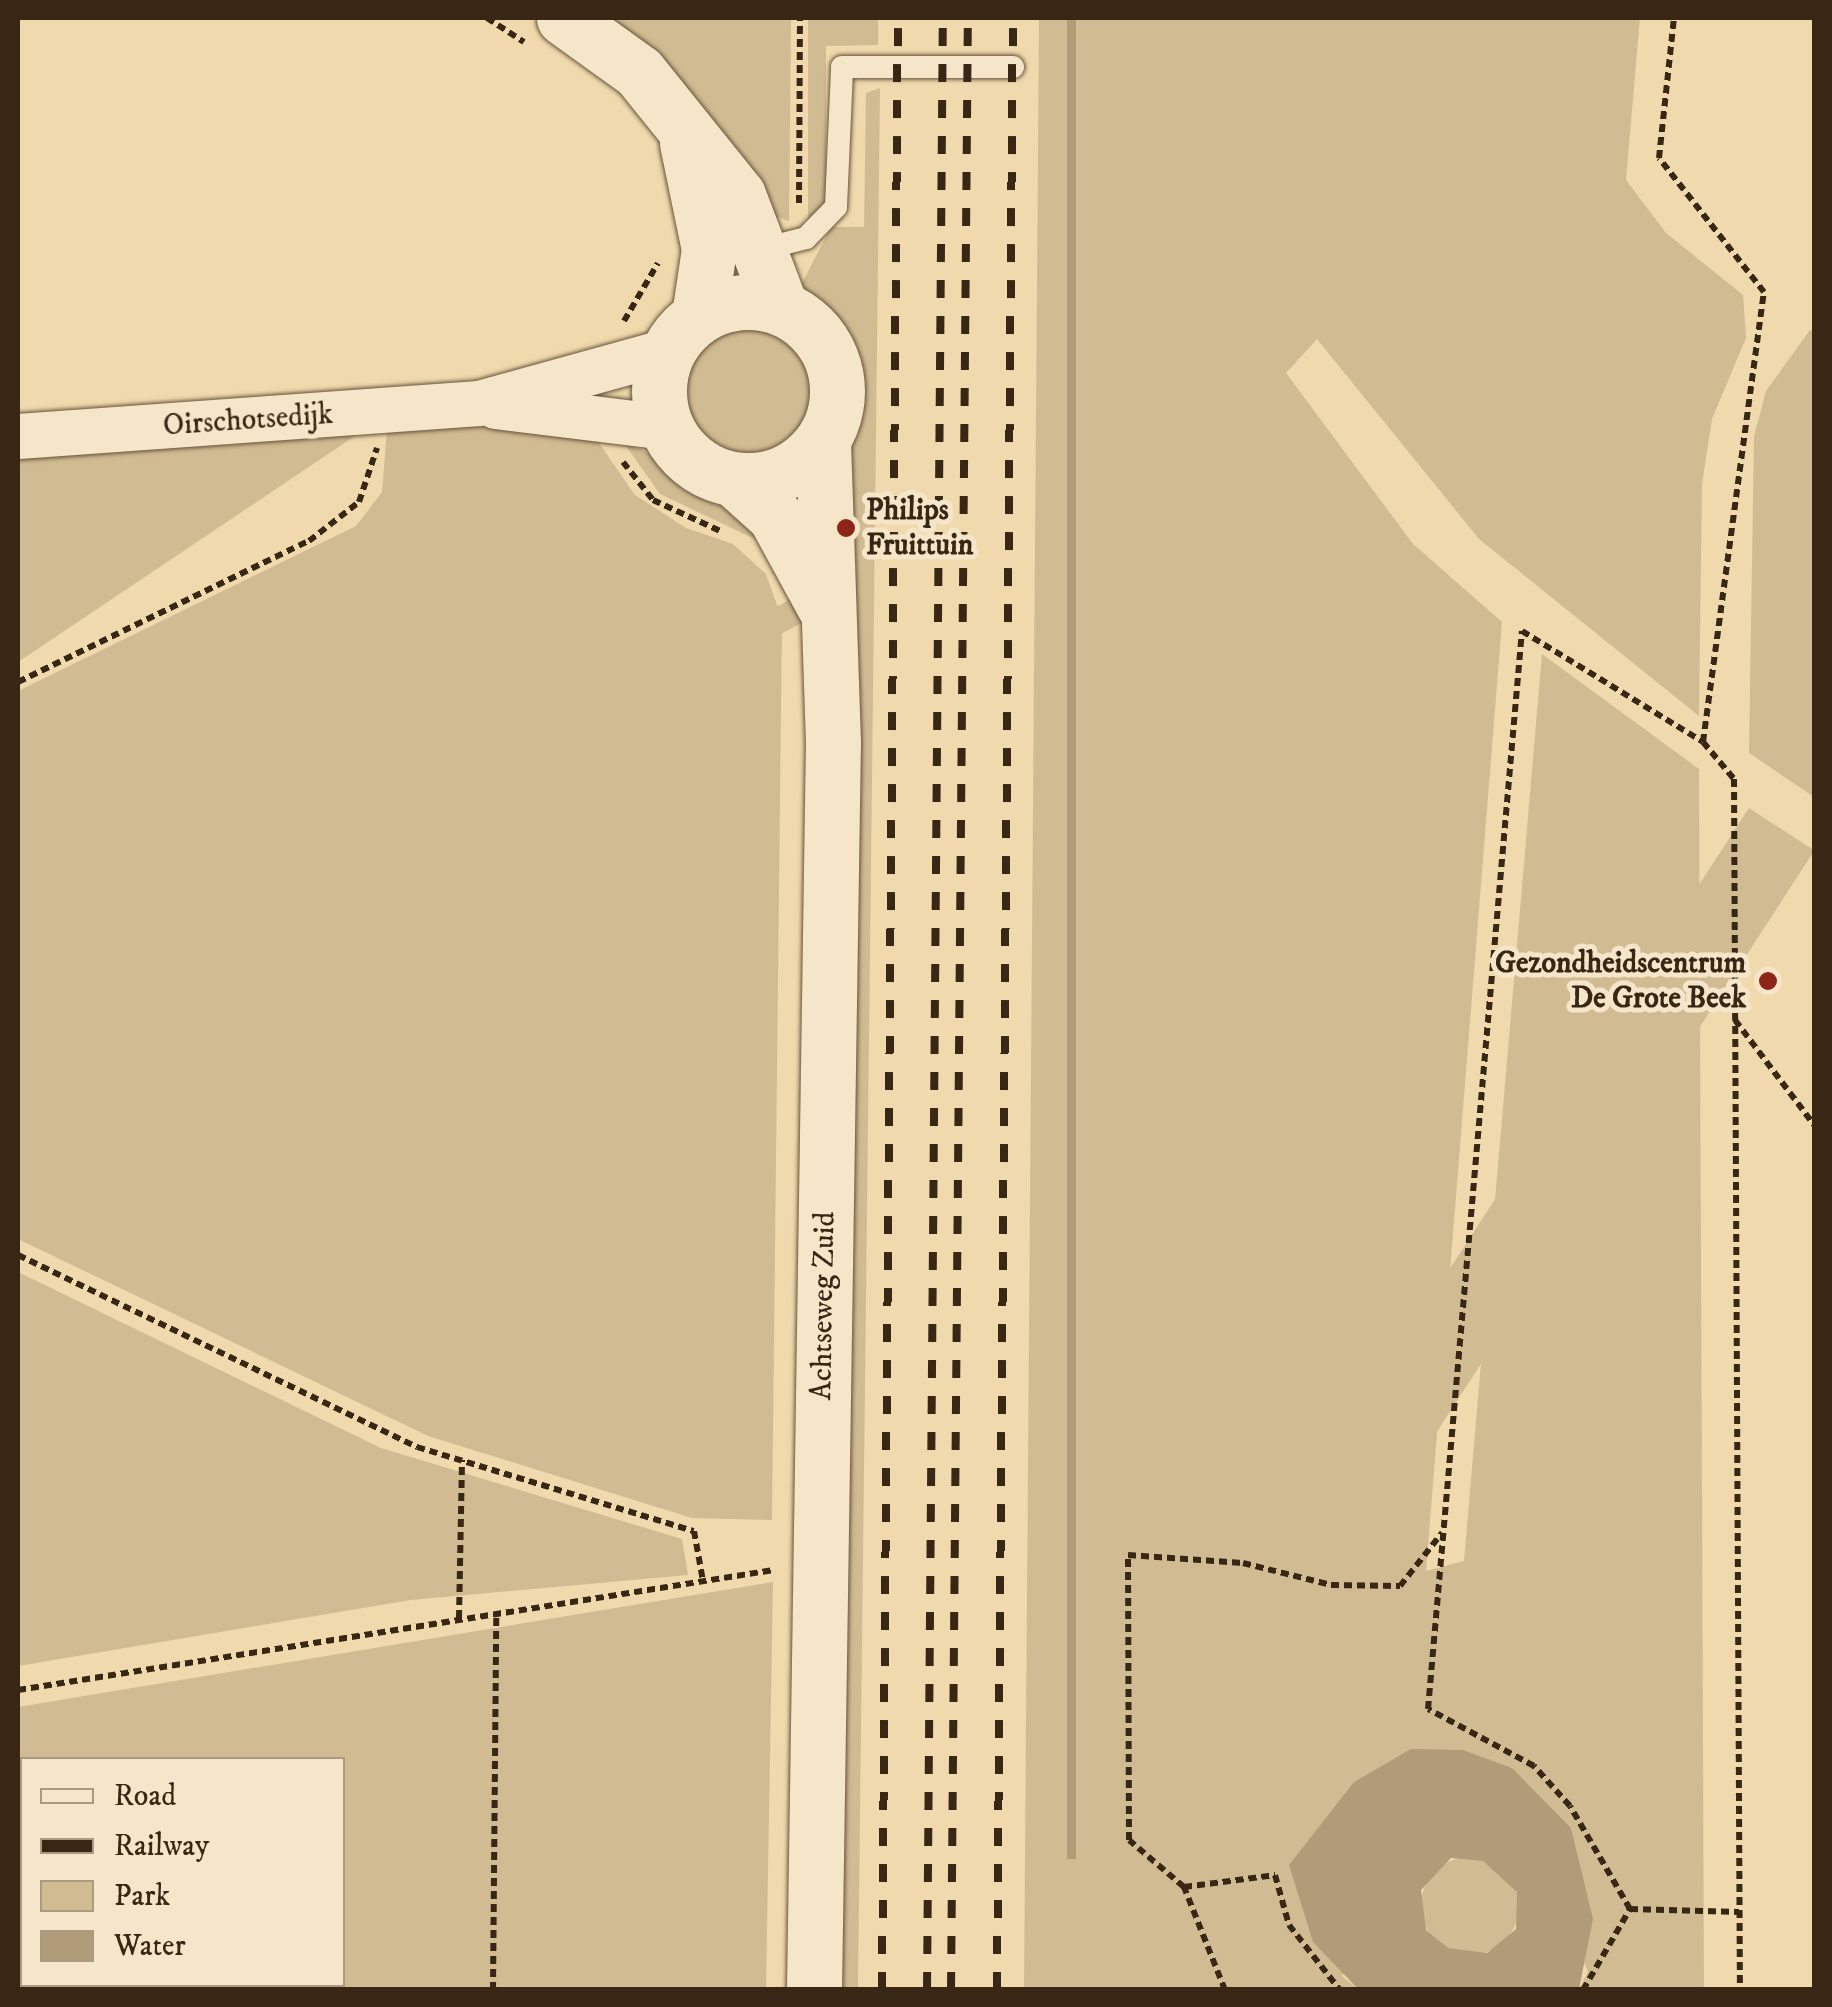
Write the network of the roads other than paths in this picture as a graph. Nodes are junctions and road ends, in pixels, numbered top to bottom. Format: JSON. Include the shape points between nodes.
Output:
{"nodes":[{"id":1,"x":548,"y":32,"type":"edge"},
{"id":2,"x":1013,"y":67,"type":"dead end"},
{"id":3,"x":674,"y":112,"type":"junction"},
{"id":4,"x":762,"y":249,"type":"junction"},
{"id":5,"x":782,"y":308,"type":"junction"},
{"id":6,"x":683,"y":333,"type":"junction"},
{"id":7,"x":479,"y":403,"type":"junction"},
{"id":8,"x":666,"y":426,"type":"junction"},
{"id":9,"x":18,"y":436,"type":"edge"},
{"id":10,"x":823,"y":442,"type":"junction"},
{"id":11,"x":734,"y":480,"type":"junction"},
{"id":12,"x":831,"y":623,"type":"junction"},
{"id":13,"x":814,"y":1990,"type":"edge"}],
"edges":[{"from":1,"to":3,"type":"street","via":[[639,72]]},
{"from":2,"to":4,"type":"lane","via":[[842,67],[836,207],[806,238]]},
{"from":3,"to":4,"type":"street","via":[[738,196]]},
{"from":3,"to":6,"type":"street","via":[[700,173],[708,250]]},
{"from":4,"to":5,"type":"street"},
{"from":5,"to":6,"type":"street","via":[[725,304]]},
{"from":5,"to":10,"type":"street","via":[[822,341],[834,365],[836,404]]},
{"from":6,"to":7,"type":"street","name":"Oirschotsedijk","via":[[606,370]]},
{"from":6,"to":8,"type":"street","via":[[658,389]]},
{"from":7,"to":8,"type":"street","name":"Oirschotsedijk"},
{"from":7,"to":9,"type":"street","name":"Oirschotsedijk"},
{"from":8,"to":11,"type":"street","via":[[694,462]]},
{"from":10,"to":11,"type":"street","via":[[784,474]]},
{"from":10,"to":12,"type":"street","name":"Achtseweg Zuid"},
{"from":11,"to":12,"type":"street","name":"Achtseweg Zuid","via":[[775,516]]},
{"from":12,"to":13,"type":"street","name":"Achtseweg Zuid"}]}
